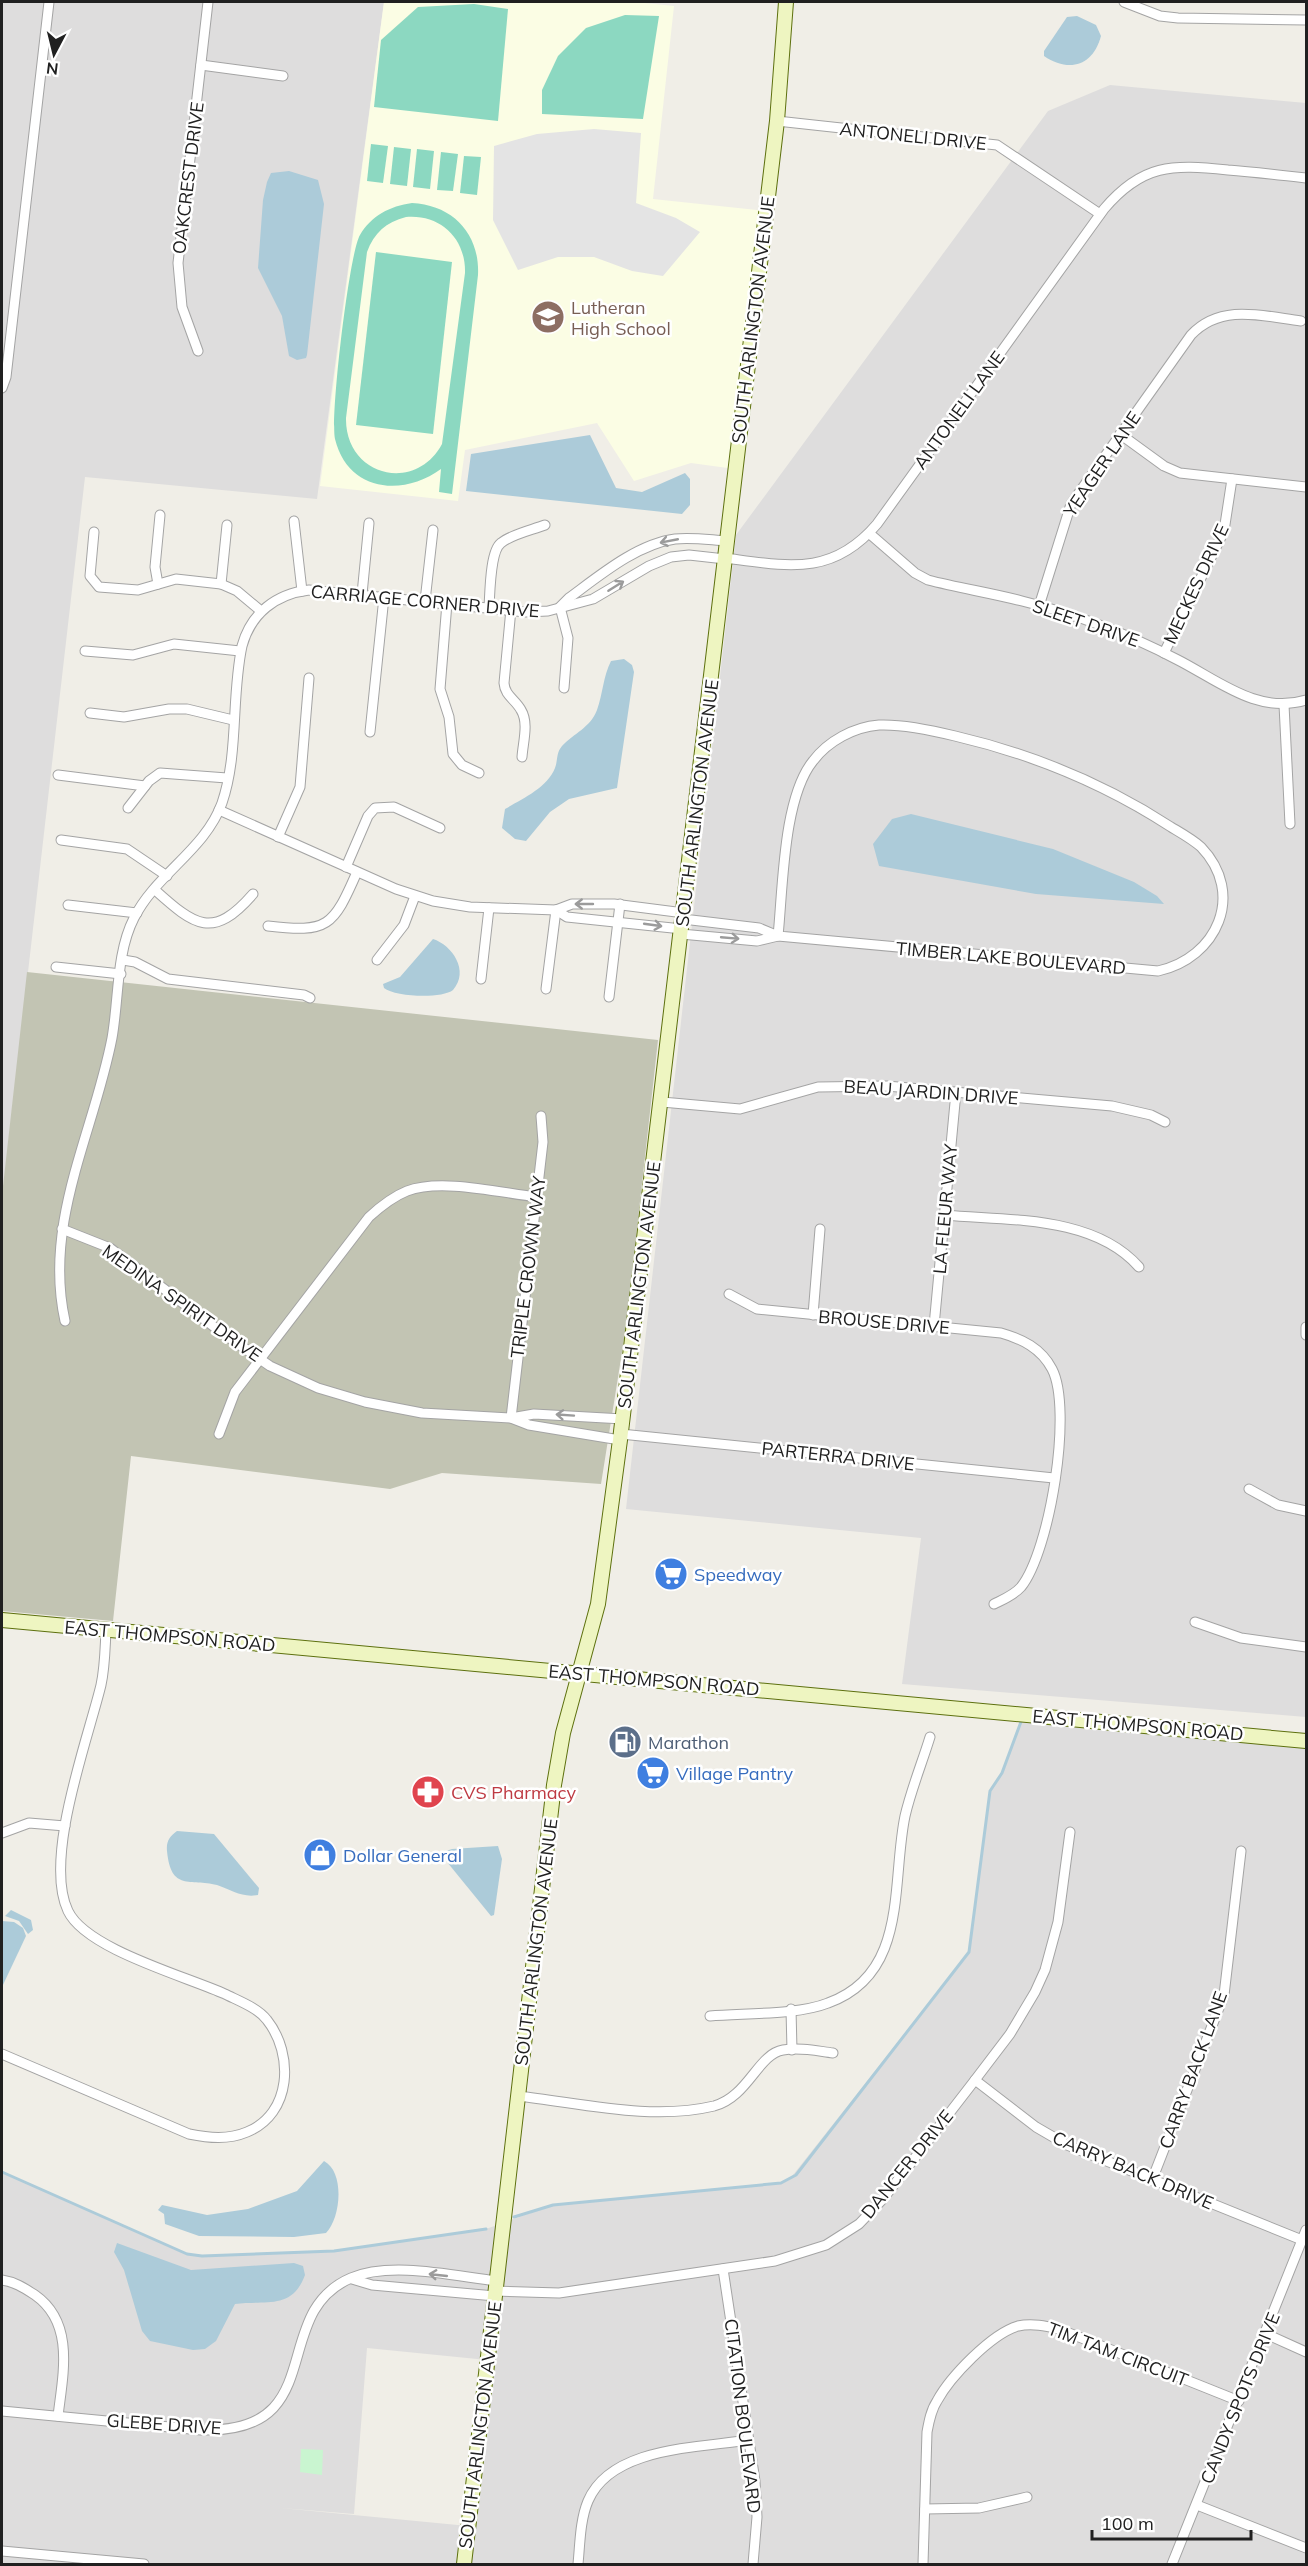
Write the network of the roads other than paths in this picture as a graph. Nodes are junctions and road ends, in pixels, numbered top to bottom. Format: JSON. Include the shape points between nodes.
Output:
{"nodes":[{"id":1,"x":49,"y":2,"type":"edge"},
{"id":2,"x":208,"y":2,"type":"edge"},
{"id":3,"x":786,"y":2,"type":"edge"},
{"id":4,"x":1124,"y":2,"type":"edge"},
{"id":5,"x":1306,"y":20,"type":"edge"},
{"id":6,"x":201,"y":65,"type":"junction"},
{"id":7,"x":283,"y":76,"type":"dead end"},
{"id":8,"x":777,"y":121,"type":"junction"},
{"id":9,"x":1306,"y":177,"type":"edge"},
{"id":10,"x":1100,"y":214,"type":"junction"},
{"id":11,"x":1301,"y":321,"type":"dead end"},
{"id":12,"x":198,"y":351,"type":"dead end"},
{"id":13,"x":2,"y":388,"type":"edge"},
{"id":14,"x":1120,"y":434,"type":"junction"},
{"id":15,"x":1232,"y":479,"type":"junction"},
{"id":16,"x":1306,"y":487,"type":"edge"},
{"id":17,"x":160,"y":516,"type":"dead end"},
{"id":18,"x":294,"y":521,"type":"dead end"},
{"id":19,"x":369,"y":524,"type":"dead end"},
{"id":20,"x":227,"y":525,"type":"dead end"},
{"id":21,"x":545,"y":525,"type":"dead end"},
{"id":22,"x":433,"y":530,"type":"dead end"},
{"id":23,"x":94,"y":532,"type":"dead end"},
{"id":24,"x":870,"y":534,"type":"junction"},
{"id":25,"x":727,"y":541,"type":"junction"},
{"id":26,"x":725,"y":559,"type":"junction"},
{"id":27,"x":158,"y":584,"type":"junction"},
{"id":28,"x":221,"y":584,"type":"junction"},
{"id":29,"x":302,"y":591,"type":"junction"},
{"id":30,"x":362,"y":594,"type":"junction"},
{"id":31,"x":384,"y":597,"type":"junction"},
{"id":32,"x":425,"y":601,"type":"junction"},
{"id":33,"x":447,"y":603,"type":"junction"},
{"id":34,"x":1039,"y":606,"type":"junction"},
{"id":35,"x":489,"y":607,"type":"junction"},
{"id":36,"x":561,"y":607,"type":"junction"},
{"id":37,"x":511,"y":609,"type":"junction"},
{"id":38,"x":261,"y":611,"type":"junction"},
{"id":39,"x":85,"y":651,"type":"dead end"},
{"id":40,"x":240,"y":651,"type":"junction"},
{"id":41,"x":1164,"y":653,"type":"junction"},
{"id":42,"x":309,"y":678,"type":"dead end"},
{"id":43,"x":564,"y":688,"type":"dead end"},
{"id":44,"x":1306,"y":700,"type":"edge"},
{"id":45,"x":1284,"y":705,"type":"junction"},
{"id":46,"x":90,"y":713,"type":"dead end"},
{"id":47,"x":233,"y":720,"type":"junction"},
{"id":48,"x":370,"y":732,"type":"dead end"},
{"id":49,"x":522,"y":756,"type":"dead end"},
{"id":50,"x":479,"y":773,"type":"dead end"},
{"id":51,"x":58,"y":775,"type":"dead end"},
{"id":52,"x":228,"y":778,"type":"junction"},
{"id":53,"x":145,"y":786,"type":"junction"},
{"id":54,"x":128,"y":808,"type":"dead end"},
{"id":55,"x":219,"y":810,"type":"junction"},
{"id":56,"x":1290,"y":824,"type":"dead end"},
{"id":57,"x":440,"y":828,"type":"dead end"},
{"id":58,"x":278,"y":837,"type":"junction"},
{"id":59,"x":61,"y":840,"type":"dead end"},
{"id":60,"x":346,"y":867,"type":"junction"},
{"id":61,"x":357,"y":872,"type":"junction"},
{"id":62,"x":167,"y":876,"type":"junction"},
{"id":63,"x":155,"y":890,"type":"junction"},
{"id":64,"x":252,"y":894,"type":"dead end"},
{"id":65,"x":415,"y":896,"type":"junction"},
{"id":66,"x":620,"y":904,"type":"junction"},
{"id":67,"x":68,"y":905,"type":"dead end"},
{"id":68,"x":489,"y":908,"type":"junction"},
{"id":69,"x":556,"y":910,"type":"junction"},
{"id":70,"x":137,"y":913,"type":"junction"},
{"id":71,"x":618,"y":921,"type":"junction"},
{"id":72,"x":683,"y":924,"type":"junction"},
{"id":73,"x":268,"y":927,"type":"dead end"},
{"id":74,"x":778,"y":936,"type":"junction"},
{"id":75,"x":123,"y":960,"type":"junction"},
{"id":76,"x":377,"y":960,"type":"dead end"},
{"id":77,"x":56,"y":967,"type":"dead end"},
{"id":78,"x":121,"y":974,"type":"junction"},
{"id":79,"x":481,"y":979,"type":"dead end"},
{"id":80,"x":546,"y":989,"type":"dead end"},
{"id":81,"x":609,"y":997,"type":"dead end"},
{"id":82,"x":310,"y":998,"type":"dead end"},
{"id":83,"x":956,"y":1092,"type":"junction"},
{"id":84,"x":662,"y":1102,"type":"junction"},
{"id":85,"x":541,"y":1116,"type":"dead end"},
{"id":86,"x":1165,"y":1122,"type":"dead end"},
{"id":87,"x":537,"y":1197,"type":"junction"},
{"id":88,"x":945,"y":1215,"type":"junction"},
{"id":89,"x":62,"y":1229,"type":"junction"},
{"id":90,"x":820,"y":1229,"type":"dead end"},
{"id":91,"x":1138,"y":1267,"type":"dead end"},
{"id":92,"x":729,"y":1294,"type":"dead end"},
{"id":93,"x":813,"y":1315,"type":"junction"},
{"id":94,"x":65,"y":1321,"type":"dead end"},
{"id":95,"x":934,"y":1326,"type":"junction"},
{"id":96,"x":1306,"y":1327,"type":"edge"},
{"id":97,"x":1306,"y":1335,"type":"edge"},
{"id":98,"x":260,"y":1359,"type":"junction"},
{"id":99,"x":511,"y":1418,"type":"junction"},
{"id":100,"x":623,"y":1419,"type":"junction"},
{"id":101,"x":219,"y":1434,"type":"dead end"},
{"id":102,"x":621,"y":1437,"type":"junction"},
{"id":103,"x":1054,"y":1478,"type":"junction"},
{"id":104,"x":1249,"y":1489,"type":"dead end"},
{"id":105,"x":1306,"y":1511,"type":"edge"},
{"id":106,"x":994,"y":1604,"type":"dead end"},
{"id":107,"x":2,"y":1620,"type":"edge"},
{"id":108,"x":1195,"y":1623,"type":"dead end"},
{"id":109,"x":106,"y":1631,"type":"junction"},
{"id":110,"x":1306,"y":1647,"type":"edge"},
{"id":111,"x":581,"y":1673,"type":"junction"},
{"id":112,"x":930,"y":1737,"type":"dead end"},
{"id":113,"x":1306,"y":1741,"type":"edge"},
{"id":114,"x":65,"y":1826,"type":"junction"},
{"id":115,"x":1070,"y":1832,"type":"dead end"},
{"id":116,"x":2,"y":1833,"type":"edge"},
{"id":117,"x":1241,"y":1851,"type":"dead end"},
{"id":118,"x":791,"y":2009,"type":"junction"},
{"id":119,"x":710,"y":2016,"type":"dead end"},
{"id":120,"x":792,"y":2050,"type":"junction"},
{"id":121,"x":833,"y":2053,"type":"dead end"},
{"id":122,"x":2,"y":2054,"type":"edge"},
{"id":123,"x":975,"y":2080,"type":"junction"},
{"id":124,"x":518,"y":2096,"type":"junction"},
{"id":125,"x":1152,"y":2180,"type":"junction"},
{"id":126,"x":1306,"y":2230,"type":"edge"},
{"id":127,"x":1302,"y":2240,"type":"junction"},
{"id":128,"x":723,"y":2269,"type":"junction"},
{"id":129,"x":350,"y":2279,"type":"junction"},
{"id":130,"x":2,"y":2280,"type":"edge"},
{"id":131,"x":496,"y":2289,"type":"junction"},
{"id":132,"x":1266,"y":2334,"type":"junction"},
{"id":133,"x":1306,"y":2352,"type":"edge"},
{"id":134,"x":1239,"y":2401,"type":"junction"},
{"id":135,"x":2,"y":2410,"type":"edge"},
{"id":136,"x":58,"y":2416,"type":"junction"},
{"id":137,"x":748,"y":2440,"type":"junction"},
{"id":138,"x":1027,"y":2497,"type":"dead end"},
{"id":139,"x":1197,"y":2505,"type":"junction"},
{"id":140,"x":925,"y":2509,"type":"junction"},
{"id":141,"x":1306,"y":2548,"type":"edge"},
{"id":142,"x":2,"y":2551,"type":"edge"},
{"id":143,"x":144,"y":2565,"type":"edge"},
{"id":144,"x":464,"y":2565,"type":"edge"},
{"id":145,"x":578,"y":2565,"type":"edge"},
{"id":146,"x":753,"y":2565,"type":"edge"},
{"id":147,"x":923,"y":2565,"type":"edge"},
{"id":148,"x":1172,"y":2565,"type":"edge"}],
"edges":[{"from":1,"to":13,"type":"street"},
{"from":2,"to":6,"type":"street","name":"OAKCREST DRIVE"},
{"from":3,"to":8,"type":"main road","name":"SOUTH ARLINGTON AVENUE"},
{"from":4,"to":5,"type":"street","via":[[1160,16],[1178,18]]},
{"from":6,"to":7,"type":"street"},
{"from":6,"to":12,"type":"street","name":"OAKCREST DRIVE","via":[[178,263],[182,307]]},
{"from":8,"to":10,"type":"street","name":"ANTONELI DRIVE","via":[[997,145]]},
{"from":8,"to":25,"type":"main road","name":"SOUTH ARLINGTON AVENUE"},
{"from":9,"to":10,"type":"street","name":"ANTONELI LANE","via":[[1186,165],[1170,167],[1120,190]]},
{"from":10,"to":24,"type":"street","name":"ANTONELI LANE"},
{"from":11,"to":14,"type":"street","name":"YEAGER LANE","via":[[1233,314],[1209,321],[1191,335]]},
{"from":14,"to":15,"type":"street","via":[[1164,466]]},
{"from":14,"to":34,"type":"street","name":"YEAGER LANE","via":[[1069,508]]},
{"from":15,"to":16,"type":"street"},
{"from":15,"to":41,"type":"street","name":"MECKES DRIVE","via":[[1224,531]]},
{"from":17,"to":27,"type":"street","via":[[154,567]]},
{"from":18,"to":29,"type":"street"},
{"from":19,"to":30,"type":"street"},
{"from":20,"to":28,"type":"street"},
{"from":21,"to":35,"type":"street","via":[[497,546]]},
{"from":22,"to":32,"type":"street"},
{"from":23,"to":27,"type":"street","via":[[90,576],[96,586],[132,591]]},
{"from":24,"to":26,"type":"street","name":"ANTONELI LANE","via":[[842,555],[813,564]]},
{"from":24,"to":34,"type":"street","name":"SLEET DRIVE","via":[[928,580]]},
{"from":25,"to":26,"type":"main road","name":"SOUTH ARLINGTON AVENUE"},
{"from":25,"to":36,"type":"street","name":"CARRIAGE CORNER DRIVE","one_way":true,"via":[[675,539],[656,544],[587,585]]},
{"from":36,"to":26,"type":"street","name":"CARRIAGE CORNER DRIVE","one_way":true,"via":[[593,599],[661,560],[689,555]]},
{"from":26,"to":72,"type":"main road","name":"SOUTH ARLINGTON AVENUE"},
{"from":27,"to":28,"type":"street","via":[[181,579]]},
{"from":28,"to":38,"type":"street","via":[[237,591]]},
{"from":29,"to":30,"type":"street","name":"CARRIAGE CORNER DRIVE"},
{"from":29,"to":38,"type":"street","name":"CARRIAGE CORNER DRIVE","via":[[276,599]]},
{"from":30,"to":31,"type":"street","name":"CARRIAGE CORNER DRIVE"},
{"from":31,"to":32,"type":"street","name":"CARRIAGE CORNER DRIVE"},
{"from":31,"to":48,"type":"street"},
{"from":32,"to":33,"type":"street","name":"CARRIAGE CORNER DRIVE"},
{"from":33,"to":35,"type":"street","name":"CARRIAGE CORNER DRIVE"},
{"from":33,"to":50,"type":"street","via":[[440,689],[449,717],[453,754],[460,764]]},
{"from":34,"to":41,"type":"street","name":"SLEET DRIVE"},
{"from":35,"to":37,"type":"street","name":"CARRIAGE CORNER DRIVE"},
{"from":36,"to":37,"type":"street","name":"CARRIAGE CORNER DRIVE","via":[[537,611]]},
{"from":36,"to":43,"type":"street","via":[[568,638]]},
{"from":37,"to":49,"type":"street","via":[[504,687],[524,717]]},
{"from":38,"to":40,"type":"street"},
{"from":39,"to":40,"type":"street","via":[[126,656],[174,644]]},
{"from":40,"to":47,"type":"street"},
{"from":41,"to":45,"type":"street","name":"SLEET DRIVE","via":[[1251,699]]},
{"from":42,"to":58,"type":"street","via":[[300,787]]},
{"from":44,"to":45,"type":"street","name":"SLEET DRIVE"},
{"from":45,"to":56,"type":"street"},
{"from":46,"to":47,"type":"street","via":[[123,717],[187,709]]},
{"from":47,"to":52,"type":"street"},
{"from":51,"to":53,"type":"street"},
{"from":52,"to":53,"type":"street","via":[[168,772],[154,776]]},
{"from":52,"to":55,"type":"street"},
{"from":53,"to":54,"type":"street"},
{"from":55,"to":58,"type":"street"},
{"from":55,"to":62,"type":"street","via":[[207,831]]},
{"from":57,"to":60,"type":"street","via":[[394,807],[378,807],[371,811]]},
{"from":58,"to":60,"type":"street"},
{"from":59,"to":62,"type":"street","via":[[123,848]]},
{"from":60,"to":61,"type":"street"},
{"from":61,"to":65,"type":"street"},
{"from":61,"to":73,"type":"street","via":[[343,902],[321,926],[304,931]]},
{"from":62,"to":63,"type":"street"},
{"from":63,"to":64,"type":"street","via":[[189,918],[207,923],[231,917]]},
{"from":63,"to":70,"type":"street"},
{"from":65,"to":68,"type":"street"},
{"from":65,"to":76,"type":"street","via":[[404,926]]},
{"from":66,"to":69,"type":"street","name":"TIMBER LAKE BOULEVARD","one_way":true,"via":[[572,904]]},
{"from":66,"to":71,"type":"street"},
{"from":66,"to":72,"type":"street","name":"TIMBER LAKE BOULEVARD"},
{"from":67,"to":70,"type":"street"},
{"from":68,"to":69,"type":"street"},
{"from":68,"to":79,"type":"street"},
{"from":69,"to":71,"type":"street","name":"TIMBER LAKE BOULEVARD","via":[[567,917]]},
{"from":69,"to":80,"type":"street"},
{"from":70,"to":75,"type":"street","via":[[127,936]]},
{"from":71,"to":72,"type":"street","name":"TIMBER LAKE BOULEVARD","one_way":true},
{"from":71,"to":81,"type":"street"},
{"from":72,"to":74,"type":"street","name":"TIMBER LAKE BOULEVARD","via":[[759,928]]},
{"from":72,"to":74,"type":"street","name":"TIMBER LAKE BOULEVARD","one_way":true,"via":[[757,941]]},
{"from":72,"to":84,"type":"main road","name":"SOUTH ARLINGTON AVENUE"},
{"from":74,"to":74,"type":"street","name":"TIMBER LAKE BOULEVARD","via":[[1158,971],[1194,957],[1210,939],[1220,918],[1222,902],[1220,882],[1208,856],[1191,839],[1086,780],[1013,752],[922,729],[877,725],[831,743],[802,777],[792,810]]},
{"from":75,"to":78,"type":"street"},
{"from":75,"to":82,"type":"street","via":[[168,979],[304,994]]},
{"from":77,"to":78,"type":"street"},
{"from":78,"to":89,"type":"street","via":[[103,1077],[71,1181]]},
{"from":83,"to":84,"type":"street","name":"BEAU JARDIN DRIVE","via":[[880,1086],[822,1087],[733,1110]]},
{"from":83,"to":86,"type":"street","name":"BEAU JARDIN DRIVE","via":[[1112,1106]]},
{"from":83,"to":88,"type":"street","name":"LA FLEUR WAY"},
{"from":84,"to":100,"type":"main road","name":"SOUTH ARLINGTON AVENUE"},
{"from":85,"to":87,"type":"street","name":"TRIPLE CROWN WAY","via":[[543,1142]]},
{"from":87,"to":98,"type":"street","via":[[436,1186],[409,1190],[386,1202],[369,1217]]},
{"from":87,"to":99,"type":"street","name":"TRIPLE CROWN WAY"},
{"from":88,"to":91,"type":"street","via":[[1068,1227],[1108,1243]]},
{"from":88,"to":95,"type":"street","name":"LA FLEUR WAY"},
{"from":89,"to":94,"type":"street","via":[[58,1293]]},
{"from":89,"to":98,"type":"street","name":"MEDINA SPIRIT DRIVE","via":[[110,1248]]},
{"from":90,"to":93,"type":"street"},
{"from":92,"to":93,"type":"street","name":"BROUSE DRIVE","via":[[757,1309]]},
{"from":93,"to":95,"type":"street","name":"BROUSE DRIVE"},
{"from":95,"to":103,"type":"street","name":"BROUSE DRIVE","via":[[1008,1335],[1026,1342],[1051,1367],[1060,1396]]},
{"from":96,"to":97,"type":"street"},
{"from":98,"to":99,"type":"street","name":"MEDINA SPIRIT DRIVE","via":[[318,1388],[365,1402],[422,1413]]},
{"from":98,"to":101,"type":"street","via":[[235,1392]]},
{"from":100,"to":99,"type":"street","name":"MEDINA SPIRIT DRIVE","one_way":true,"via":[[534,1413]]},
{"from":99,"to":102,"type":"street","name":"MEDINA SPIRIT DRIVE","via":[[529,1425]]},
{"from":100,"to":102,"type":"main road","name":"SOUTH ARLINGTON AVENUE"},
{"from":102,"to":103,"type":"street","name":"PARTERRA DRIVE"},
{"from":102,"to":111,"type":"main road","name":"SOUTH ARLINGTON AVENUE","via":[[598,1604]]},
{"from":103,"to":106,"type":"street","via":[[1048,1521],[1036,1559],[1016,1592]]},
{"from":104,"to":105,"type":"street","via":[[1278,1505]]},
{"from":107,"to":109,"type":"main road","name":"EAST THOMPSON ROAD"},
{"from":108,"to":110,"type":"street","via":[[1260,1642]]},
{"from":109,"to":111,"type":"main road","name":"EAST THOMPSON ROAD"},
{"from":109,"to":114,"type":"street","via":[[101,1683]]},
{"from":111,"to":113,"type":"main road","name":"EAST THOMPSON ROAD"},
{"from":111,"to":124,"type":"main road","name":"SOUTH ARLINGTON AVENUE","via":[[556,1772]]},
{"from":112,"to":118,"type":"street","via":[[905,1816],[892,1924],[881,1957],[859,1985],[838,1999],[815,2008]]},
{"from":114,"to":116,"type":"street","via":[[28,1823]]},
{"from":114,"to":122,"type":"street","via":[[62,1890],[68,1911],[82,1929],[103,1944],[243,2002],[266,2019],[280,2039],[287,2067],[283,2092],[270,2115],[248,2132],[216,2139],[189,2134]]},
{"from":115,"to":123,"type":"street","name":"DANCER DRIVE","via":[[1058,1922],[1045,1970],[1023,2014]]},
{"from":117,"to":125,"type":"street","name":"CARRY BACK LANE","via":[[1224,1995]]},
{"from":118,"to":119,"type":"street"},
{"from":118,"to":120,"type":"street"},
{"from":120,"to":121,"type":"street"},
{"from":120,"to":124,"type":"street","via":[[781,2050],[766,2059],[740,2092],[714,2106],[648,2111]]},
{"from":123,"to":125,"type":"street","name":"CARRY BACK DRIVE","via":[[1036,2127],[1067,2145]]},
{"from":123,"to":128,"type":"street","name":"DANCER DRIVE","via":[[883,2199],[853,2228],[799,2256]]},
{"from":124,"to":131,"type":"main road","name":"SOUTH ARLINGTON AVENUE"},
{"from":125,"to":127,"type":"street","name":"CARRY BACK DRIVE"},
{"from":126,"to":127,"type":"street","name":"CANDY SPOTS DRIVE"},
{"from":127,"to":132,"type":"street","name":"CANDY SPOTS DRIVE"},
{"from":128,"to":131,"type":"street","name":"DANCER DRIVE","via":[[559,2293]]},
{"from":128,"to":137,"type":"street","name":"CITATION BOULEVARD"},
{"from":129,"to":131,"type":"street","via":[[372,2285]]},
{"from":131,"to":129,"type":"street","name":"GLEBE DRIVE","one_way":true,"via":[[406,2271],[372,2272]]},
{"from":129,"to":136,"type":"street","name":"GLEBE DRIVE","via":[[327,2294],[311,2316],[282,2398],[261,2419],[217,2430]]},
{"from":130,"to":136,"type":"street","via":[[42,2300],[58,2323],[65,2355]]},
{"from":131,"to":144,"type":"main road","name":"SOUTH ARLINGTON AVENUE"},
{"from":132,"to":133,"type":"street"},
{"from":132,"to":134,"type":"street","name":"CANDY SPOTS DRIVE"},
{"from":134,"to":139,"type":"street","name":"CANDY SPOTS DRIVE"},
{"from":134,"to":140,"type":"street","name":"TIM TAM CIRCUIT","via":[[1059,2329],[1040,2325],[1005,2331],[935,2402],[927,2432]]},
{"from":135,"to":136,"type":"street","name":"GLEBE DRIVE"},
{"from":137,"to":145,"type":"street","via":[[637,2458],[607,2474],[587,2502]]},
{"from":137,"to":146,"type":"street","name":"CITATION BOULEVARD","via":[[756,2497]]},
{"from":138,"to":140,"type":"street","via":[[979,2508]]},
{"from":139,"to":141,"type":"street"},
{"from":139,"to":148,"type":"street","name":"CANDY SPOTS DRIVE"},
{"from":140,"to":147,"type":"street","name":"TIM TAM CIRCUIT"},
{"from":142,"to":143,"type":"street"}]}
